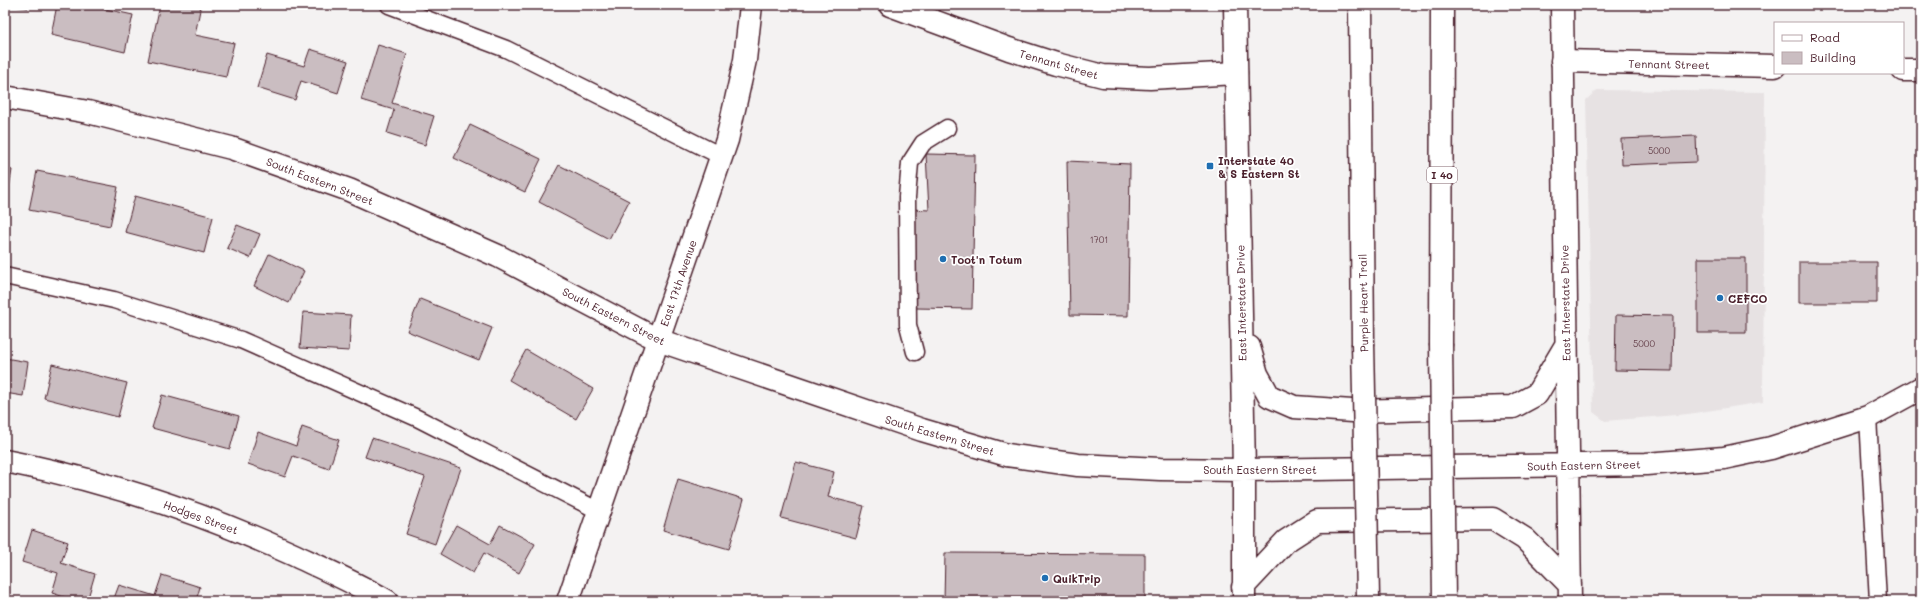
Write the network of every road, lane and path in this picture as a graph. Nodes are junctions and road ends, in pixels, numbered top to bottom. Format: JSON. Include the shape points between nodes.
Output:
{"nodes":[{"id":1,"x":389,"y":5,"type":"edge"},
{"id":2,"x":751,"y":5,"type":"edge"},
{"id":3,"x":890,"y":5,"type":"edge"},
{"id":4,"x":1235,"y":5,"type":"edge"},
{"id":5,"x":1360,"y":5,"type":"edge"},
{"id":6,"x":1442,"y":5,"type":"edge"},
{"id":7,"x":1562,"y":5,"type":"edge"},
{"id":8,"x":1562,"y":61,"type":"junction"},
{"id":9,"x":1774,"y":66,"type":"edge"},
{"id":10,"x":1904,"y":70,"type":"edge"},
{"id":11,"x":1921,"y":70,"type":"edge"},
{"id":12,"x":1236,"y":73,"type":"junction"},
{"id":13,"x":5,"y":97,"type":"edge"},
{"id":14,"x":947,"y":128,"type":"dead end"},
{"id":15,"x":721,"y":156,"type":"junction"},
{"id":16,"x":5,"y":276,"type":"edge"},
{"id":17,"x":1241,"y":319,"type":"junction"},
{"id":18,"x":658,"y":340,"type":"junction"},
{"id":19,"x":1566,"y":345,"type":"junction"},
{"id":20,"x":915,"y":352,"type":"dead end"},
{"id":21,"x":1919,"y":393,"type":"edge"},
{"id":22,"x":1868,"y":417,"type":"junction"},
{"id":23,"x":5,"y":461,"type":"edge"},
{"id":24,"x":1568,"y":465,"type":"junction"},
{"id":25,"x":1244,"y":470,"type":"junction"},
{"id":26,"x":599,"y":511,"type":"junction"},
{"id":27,"x":1570,"y":593,"type":"edge"},
{"id":28,"x":1243,"y":594,"type":"edge"},
{"id":29,"x":1368,"y":599,"type":"edge"},
{"id":30,"x":1444,"y":600,"type":"edge"},
{"id":31,"x":387,"y":601,"type":"edge"},
{"id":32,"x":568,"y":601,"type":"edge"},
{"id":33,"x":1878,"y":601,"type":"edge"}],
"edges":[{"from":1,"to":15,"type":"lane","via":[[506,49]]},
{"from":2,"to":15,"type":"main road","name":"East 17th Avenue","via":[[745,60]]},
{"from":3,"to":12,"type":"main road","name":"Tennant Street","via":[[1009,49],[1103,76],[1150,78]]},
{"from":4,"to":12,"type":"main road","name":"East Interstate Drive"},
{"from":5,"to":29,"type":"main road","name":"Purple Heart Trail","bridge":true},
{"from":6,"to":30,"type":"main road","number":"I 40","bridge":true,"via":[[1441,344]]},
{"from":7,"to":8,"type":"main road","name":"East Interstate Drive"},
{"from":8,"to":9,"type":"main road","name":"Tennant Street"},
{"from":8,"to":19,"type":"main road","name":"East Interstate Drive"},
{"from":10,"to":11,"type":"main road"},
{"from":12,"to":17,"type":"main road","name":"East Interstate Drive"},
{"from":13,"to":18,"type":"main road","name":"South Eastern Street","via":[[88,112],[231,148],[349,190],[498,256]]},
{"from":14,"to":20,"type":"lane","via":[[923,143],[910,163],[906,198],[908,325]]},
{"from":15,"to":18,"type":"main road","name":"East 17th Avenue"},
{"from":16,"to":26,"type":"lane","via":[[114,300],[241,340],[416,418]]},
{"from":17,"to":19,"type":"main road","via":[[1257,374],[1269,396],[1294,407],[1352,412],[1513,407],[1537,394]]},
{"from":17,"to":25,"type":"main road","name":"East Interstate Drive"},
{"from":18,"to":25,"type":"main road","name":"South Eastern Street","via":[[922,430],[1007,455],[1078,465]]},
{"from":18,"to":26,"type":"main road","name":"East 17th Avenue"},
{"from":19,"to":24,"type":"main road","name":"East Interstate Drive"},
{"from":21,"to":22,"type":"main road","name":"South Eastern Street"},
{"from":22,"to":24,"type":"main road","name":"South Eastern Street","via":[[1771,448],[1724,458],[1646,464]]},
{"from":22,"to":33,"type":"lane"},
{"from":23,"to":31,"type":"main road","name":"Hodges Street","via":[[43,468],[146,496],[239,530],[360,585]]},
{"from":24,"to":25,"type":"main road","name":"South Eastern Street"},
{"from":24,"to":27,"type":"main road","name":"East Interstate Drive"},
{"from":25,"to":28,"type":"main road","name":"East Interstate Drive"},
{"from":26,"to":32,"type":"main road","name":"East 17th Avenue"},
{"from":27,"to":28,"type":"main road","via":[[1525,539],[1494,519],[1486,519],[1317,521],[1286,541]]}]}
